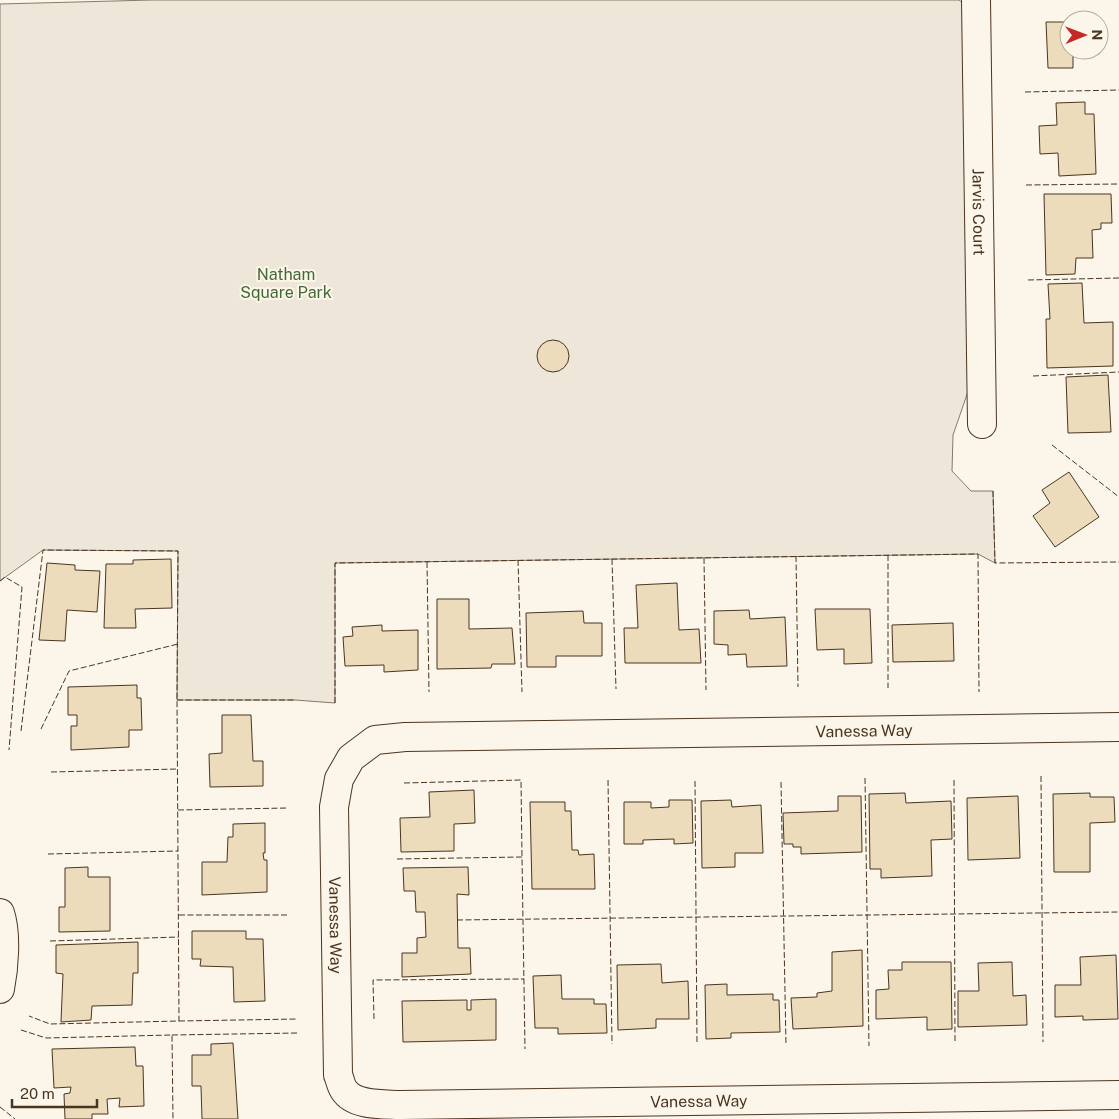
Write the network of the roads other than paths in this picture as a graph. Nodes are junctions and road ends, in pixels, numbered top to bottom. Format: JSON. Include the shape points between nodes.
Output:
{"nodes":[{"id":1,"x":976,"y":0,"type":"edge"},
{"id":2,"x":982,"y":424,"type":"dead end"},
{"id":3,"x":1119,"y":727,"type":"edge"},
{"id":4,"x":0,"y":913,"type":"edge"},
{"id":5,"x":0,"y":989,"type":"edge"},
{"id":6,"x":1119,"y":1095,"type":"edge"}],
"edges":[{"from":1,"to":2,"type":"street","name":"Jarvis Court"},
{"from":3,"to":6,"type":"street","name":"Vanessa Way","via":[[405,736],[375,740],[351,758],[338,779],[334,807],[338,1075],[344,1091],[356,1099],[400,1105]]},
{"from":4,"to":5,"type":"street","via":[[4,947]]}]}
